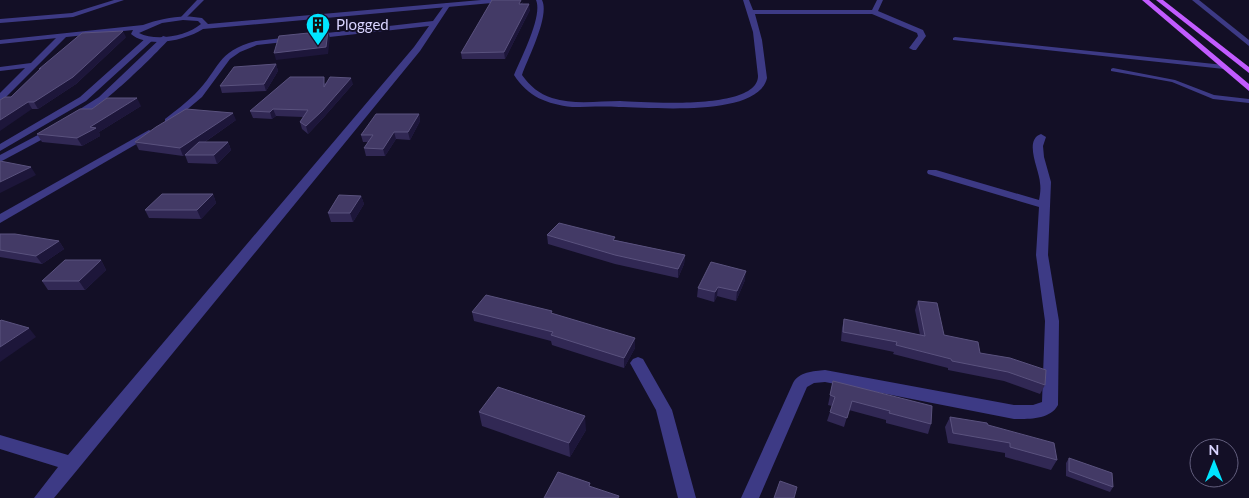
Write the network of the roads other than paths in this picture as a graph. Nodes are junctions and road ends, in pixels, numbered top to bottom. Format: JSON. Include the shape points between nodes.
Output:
{"nodes":[{"id":1,"x":121,"y":0,"type":"edge"},
{"id":2,"x":202,"y":0,"type":"edge"},
{"id":3,"x":503,"y":0,"type":"edge"},
{"id":4,"x":539,"y":0,"type":"edge"},
{"id":5,"x":746,"y":0,"type":"edge"},
{"id":6,"x":880,"y":0,"type":"edge"},
{"id":7,"x":1145,"y":0,"type":"edge"},
{"id":8,"x":1159,"y":0,"type":"edge"},
{"id":9,"x":1195,"y":0,"type":"edge"},
{"id":10,"x":448,"y":2,"type":"edge"},
{"id":11,"x":750,"y":12,"type":"junction"},
{"id":12,"x":874,"y":12,"type":"junction"},
{"id":13,"x":183,"y":18,"type":"junction"},
{"id":14,"x":0,"y":21,"type":"edge"},
{"id":15,"x":435,"y":23,"type":"junction"},
{"id":16,"x":203,"y":24,"type":"junction"},
{"id":17,"x":142,"y":27,"type":"junction"},
{"id":18,"x":95,"y":33,"type":"junction"},
{"id":19,"x":136,"y":34,"type":"junction"},
{"id":20,"x":63,"y":36,"type":"junction"},
{"id":21,"x":150,"y":38,"type":"junction"},
{"id":22,"x":166,"y":38,"type":"junction"},
{"id":23,"x":955,"y":39,"type":"dead end"},
{"id":24,"x":0,"y":42,"type":"edge"},
{"id":25,"x":1249,"y":44,"type":"edge"},
{"id":26,"x":913,"y":48,"type":"dead end"},
{"id":27,"x":34,"y":65,"type":"junction"},
{"id":28,"x":1224,"y":67,"type":"junction"},
{"id":29,"x":0,"y":69,"type":"edge"},
{"id":30,"x":1113,"y":70,"type":"dead end"},
{"id":31,"x":1249,"y":71,"type":"edge"},
{"id":32,"x":1249,"y":88,"type":"edge"},
{"id":33,"x":0,"y":98,"type":"edge"},
{"id":34,"x":1249,"y":101,"type":"edge"},
{"id":35,"x":1041,"y":137,"type":"dead end"},
{"id":36,"x":0,"y":148,"type":"edge"},
{"id":37,"x":0,"y":159,"type":"edge"},
{"id":38,"x":932,"y":172,"type":"dead end"},
{"id":39,"x":1044,"y":205,"type":"junction"},
{"id":40,"x":0,"y":219,"type":"edge"},
{"id":41,"x":638,"y":363,"type":"dead end"},
{"id":42,"x":0,"y":442,"type":"edge"},
{"id":43,"x":72,"y":464,"type":"junction"},
{"id":44,"x":43,"y":498,"type":"edge"},
{"id":45,"x":687,"y":498,"type":"edge"},
{"id":46,"x":750,"y":498,"type":"edge"}],
"edges":[{"from":1,"to":14,"type":"street","via":[[73,15]]},
{"from":2,"to":13,"type":"street"},
{"from":3,"to":10,"type":"street"},
{"from":4,"to":11,"type":"street","via":[[542,6],[540,18],[518,75],[533,93],[547,100],[575,103],[687,106],[715,104],[744,96],[758,88],[763,79],[758,36]]},
{"from":5,"to":11,"type":"street"},
{"from":6,"to":12,"type":"street"},
{"from":7,"to":28,"type":"main road"},
{"from":8,"to":31,"type":"main road"},
{"from":9,"to":25,"type":"street"},
{"from":10,"to":15,"type":"street"},
{"from":10,"to":16,"type":"street"},
{"from":11,"to":12,"type":"street"},
{"from":12,"to":26,"type":"street","via":[[920,32],[922,36]]},
{"from":13,"to":16,"type":"street"},
{"from":13,"to":17,"type":"street"},
{"from":15,"to":40,"type":"street","via":[[279,39],[237,50],[227,57],[199,95],[161,127]]},
{"from":15,"to":43,"type":"street"},
{"from":16,"to":22,"type":"street","via":[[188,34]]},
{"from":17,"to":18,"type":"street"},
{"from":17,"to":19,"type":"street"},
{"from":18,"to":19,"type":"street"},
{"from":18,"to":20,"type":"street"},
{"from":19,"to":21,"type":"street"},
{"from":20,"to":24,"type":"street"},
{"from":20,"to":27,"type":"street"},
{"from":21,"to":22,"type":"street"},
{"from":21,"to":36,"type":"street","via":[[83,99]]},
{"from":22,"to":37,"type":"street","via":[[102,99]]},
{"from":23,"to":28,"type":"lane"},
{"from":27,"to":29,"type":"street"},
{"from":27,"to":33,"type":"street"},
{"from":28,"to":32,"type":"main road"},
{"from":30,"to":34,"type":"lane","via":[[1173,81],[1213,97]]},
{"from":35,"to":39,"type":"street","via":[[1038,146],[1046,182]]},
{"from":38,"to":39,"type":"street"},
{"from":39,"to":46,"type":"street","via":[[1042,255],[1052,321],[1050,405],[1035,412],[1014,412],[825,376],[811,377],[801,383]]},
{"from":41,"to":45,"type":"street","via":[[664,410]]},
{"from":42,"to":43,"type":"street"},
{"from":43,"to":44,"type":"street"}]}
